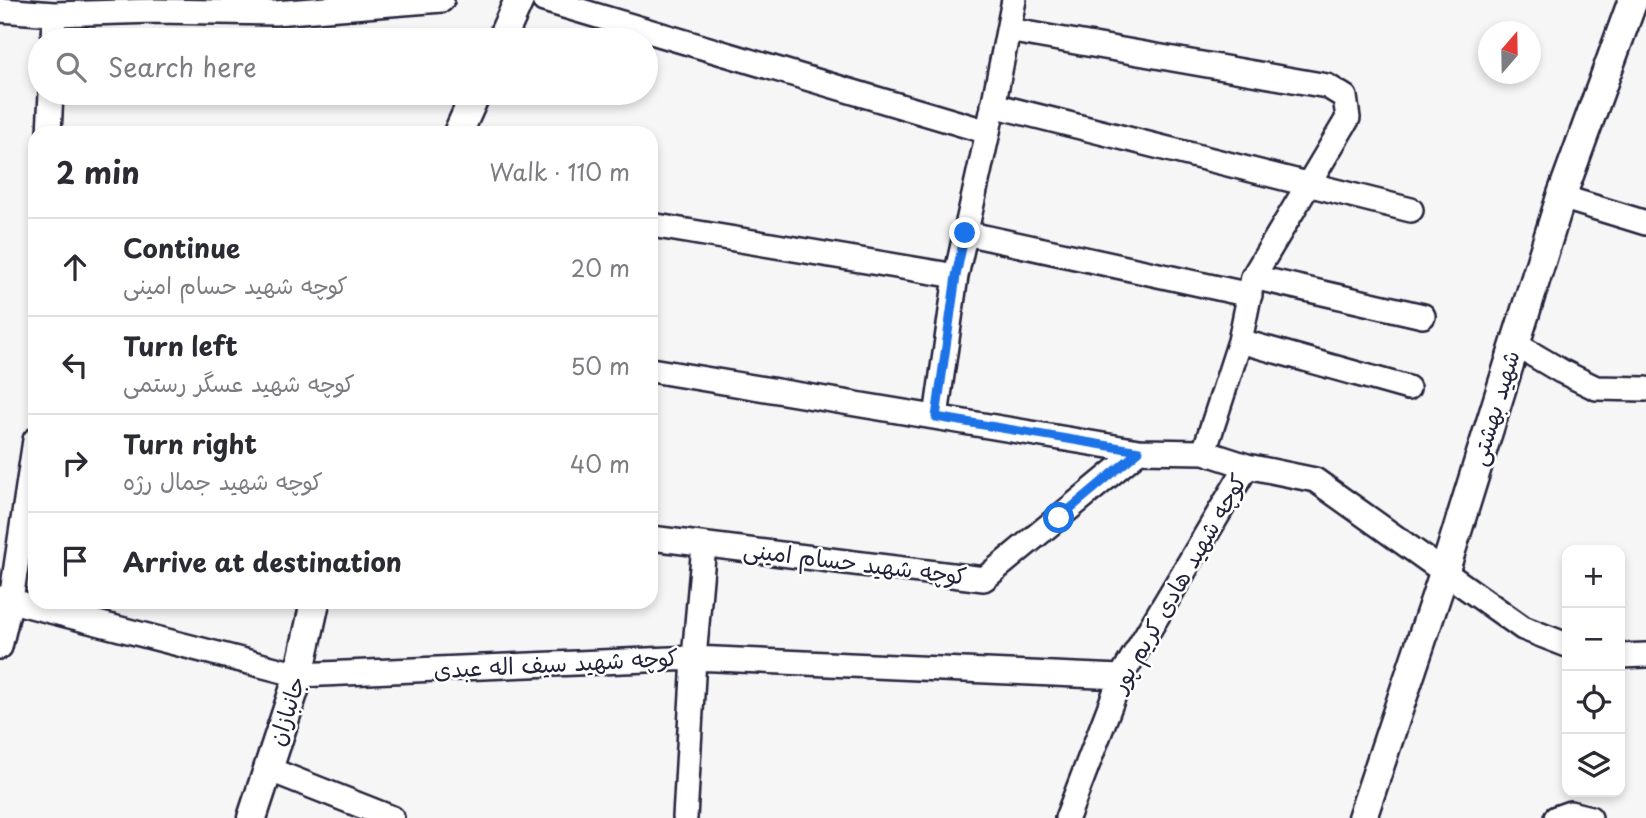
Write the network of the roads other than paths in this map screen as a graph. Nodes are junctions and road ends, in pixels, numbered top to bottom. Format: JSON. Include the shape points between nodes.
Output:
{"nodes":[{"id":1,"x":442,"y":0,"type":"edge"},
{"id":2,"x":520,"y":0,"type":"edge"},
{"id":3,"x":544,"y":0,"type":"edge"},
{"id":4,"x":1014,"y":0,"type":"edge"},
{"id":5,"x":1633,"y":0,"type":"edge"},
{"id":6,"x":156,"y":5,"type":"edge"},
{"id":7,"x":0,"y":10,"type":"edge"},
{"id":8,"x":54,"y":14,"type":"junction"},
{"id":9,"x":53,"y":28,"type":"edge"},
{"id":10,"x":507,"y":28,"type":"edge"},
{"id":11,"x":638,"y":28,"type":"edge"},
{"id":12,"x":1008,"y":30,"type":"junction"},
{"id":13,"x":658,"y":34,"type":"edge"},
{"id":14,"x":50,"y":105,"type":"edge"},
{"id":15,"x":471,"y":105,"type":"edge"},
{"id":16,"x":993,"y":105,"type":"junction"},
{"id":17,"x":49,"y":126,"type":"edge"},
{"id":18,"x":461,"y":126,"type":"edge"},
{"id":19,"x":988,"y":132,"type":"junction"},
{"id":20,"x":1308,"y":185,"type":"junction"},
{"id":21,"x":1561,"y":197,"type":"junction"},
{"id":22,"x":1411,"y":210,"type":"dead end"},
{"id":23,"x":1646,"y":223,"type":"edge"},
{"id":24,"x":658,"y":226,"type":"edge"},
{"id":25,"x":965,"y":233,"type":"junction"},
{"id":26,"x":956,"y":276,"type":"junction"},
{"id":27,"x":1252,"y":286,"type":"junction"},
{"id":28,"x":1423,"y":316,"type":"dead end"},
{"id":29,"x":1240,"y":341,"type":"junction"},
{"id":30,"x":1515,"y":344,"type":"junction"},
{"id":31,"x":658,"y":371,"type":"edge"},
{"id":32,"x":1408,"y":388,"type":"dead end"},
{"id":33,"x":1646,"y":389,"type":"edge"},
{"id":34,"x":936,"y":417,"type":"junction"},
{"id":35,"x":1139,"y":451,"type":"junction"},
{"id":36,"x":1204,"y":452,"type":"junction"},
{"id":37,"x":1247,"y":466,"type":"junction"},
{"id":38,"x":28,"y":479,"type":"edge"},
{"id":39,"x":658,"y":539,"type":"edge"},
{"id":40,"x":704,"y":545,"type":"junction"},
{"id":41,"x":1444,"y":573,"type":"junction"},
{"id":42,"x":6,"y":599,"type":"edge"},
{"id":43,"x":28,"y":605,"type":"edge"},
{"id":44,"x":45,"y":609,"type":"edge"},
{"id":45,"x":313,"y":609,"type":"edge"},
{"id":46,"x":1562,"y":643,"type":"edge"},
{"id":47,"x":0,"y":647,"type":"edge"},
{"id":48,"x":1646,"y":655,"type":"edge"},
{"id":49,"x":1625,"y":656,"type":"edge"},
{"id":50,"x":694,"y":658,"type":"junction"},
{"id":51,"x":299,"y":675,"type":"junction"},
{"id":52,"x":1121,"y":677,"type":"junction"},
{"id":53,"x":268,"y":769,"type":"junction"},
{"id":54,"x":252,"y":818,"type":"edge"},
{"id":55,"x":392,"y":818,"type":"edge"},
{"id":56,"x":685,"y":818,"type":"edge"},
{"id":57,"x":1066,"y":818,"type":"edge"},
{"id":58,"x":1362,"y":818,"type":"edge"}],
"edges":[{"from":1,"to":6,"type":"street","via":[[275,13]]},
{"from":2,"to":10,"type":"street"},
{"from":3,"to":11,"type":"street"},
{"from":4,"to":12,"type":"street"},
{"from":5,"to":21,"type":"street","name":"شهید بهشتی"},
{"from":6,"to":8,"type":"street"},
{"from":7,"to":8,"type":"street"},
{"from":8,"to":9,"type":"street"},
{"from":12,"to":16,"type":"street"},
{"from":12,"to":20,"type":"street","via":[[1328,86],[1345,97],[1348,118]]},
{"from":13,"to":19,"type":"street"},
{"from":14,"to":17,"type":"street"},
{"from":15,"to":18,"type":"street"},
{"from":16,"to":19,"type":"street"},
{"from":16,"to":20,"type":"street"},
{"from":19,"to":25,"type":"street"},
{"from":20,"to":22,"type":"street"},
{"from":20,"to":27,"type":"street"},
{"from":21,"to":23,"type":"street"},
{"from":21,"to":30,"type":"street","name":"شهید بهشتی"},
{"from":24,"to":26,"type":"street"},
{"from":25,"to":26,"type":"street"},
{"from":25,"to":27,"type":"street"},
{"from":26,"to":34,"type":"street"},
{"from":27,"to":28,"type":"street"},
{"from":27,"to":29,"type":"street"},
{"from":29,"to":32,"type":"street"},
{"from":29,"to":36,"type":"street"},
{"from":30,"to":33,"type":"street","via":[[1596,388]]},
{"from":30,"to":41,"type":"street","name":"شهید بهشتی"},
{"from":31,"to":34,"type":"street"},
{"from":34,"to":35,"type":"street"},
{"from":35,"to":36,"type":"street"},
{"from":35,"to":40,"type":"street","name":"کوچه شهید حسام امینی","via":[[984,579]]},
{"from":36,"to":37,"type":"street"},
{"from":37,"to":41,"type":"street","via":[[1315,480]]},
{"from":37,"to":52,"type":"street","name":"کوچه شهید هادی کریم پور"},
{"from":38,"to":42,"type":"street"},
{"from":39,"to":40,"type":"street","name":"کوچه شهید حسام امینی"},
{"from":40,"to":50,"type":"street"},
{"from":41,"to":46,"type":"street","via":[[1523,628]]},
{"from":41,"to":58,"type":"street","name":"شهید بهشتی"},
{"from":42,"to":43,"type":"street","name":"کوچه شهید سیف اله عبدی"},
{"from":42,"to":47,"type":"street"},
{"from":44,"to":51,"type":"street","name":"کوچه شهید سیف اله عبدی"},
{"from":45,"to":51,"type":"street","name":"جانبازان"},
{"from":48,"to":49,"type":"street"},
{"from":50,"to":51,"type":"street","name":"کوچه شهید سیف اله عبدی"},
{"from":50,"to":52,"type":"street","name":"کوچه شهید سیف اله عبدی"},
{"from":50,"to":56,"type":"street"},
{"from":51,"to":53,"type":"street","name":"جانبازان"},
{"from":52,"to":57,"type":"street","name":"کوچه شهید هادی کریم پور"},
{"from":53,"to":54,"type":"street","name":"جانبازان"},
{"from":53,"to":55,"type":"street"}]}
